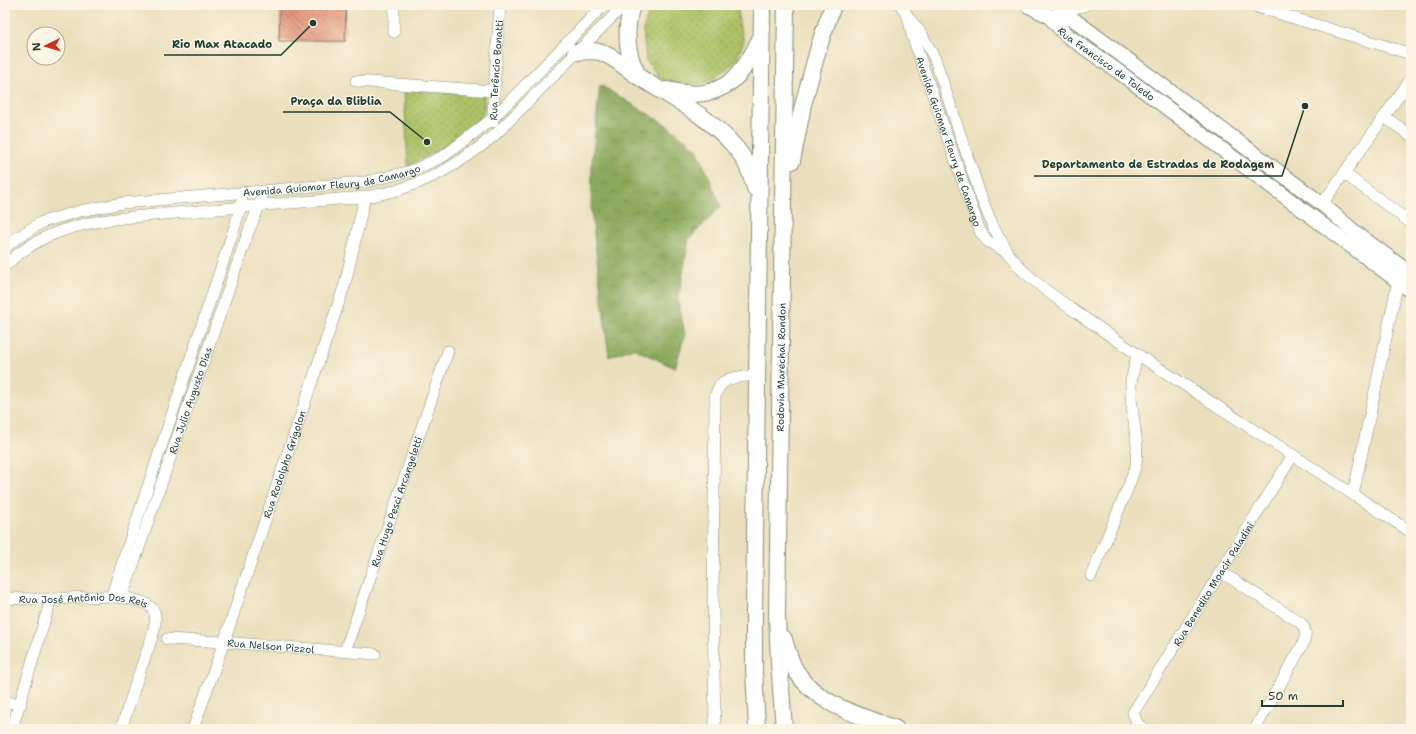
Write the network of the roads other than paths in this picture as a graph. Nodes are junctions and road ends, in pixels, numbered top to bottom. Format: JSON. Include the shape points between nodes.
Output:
{"nodes":[{"id":1,"x":394,"y":5,"type":"edge"},
{"id":2,"x":500,"y":5,"type":"edge"},
{"id":3,"x":604,"y":5,"type":"edge"},
{"id":4,"x":624,"y":5,"type":"edge"},
{"id":5,"x":632,"y":5,"type":"edge"},
{"id":6,"x":762,"y":5,"type":"edge"},
{"id":7,"x":786,"y":5,"type":"edge"},
{"id":8,"x":833,"y":5,"type":"edge"},
{"id":9,"x":901,"y":5,"type":"edge"},
{"id":10,"x":1027,"y":5,"type":"edge"},
{"id":11,"x":1086,"y":5,"type":"edge"},
{"id":12,"x":1251,"y":5,"type":"edge"},
{"id":13,"x":1049,"y":16,"type":"junction"},
{"id":14,"x":908,"y":18,"type":"junction"},
{"id":15,"x":394,"y":32,"type":"dead end"},
{"id":16,"x":762,"y":35,"type":"junction"},
{"id":17,"x":576,"y":52,"type":"junction"},
{"id":18,"x":1411,"y":54,"type":"edge"},
{"id":19,"x":638,"y":76,"type":"junction"},
{"id":20,"x":1411,"y":79,"type":"edge"},
{"id":21,"x":356,"y":81,"type":"dead end"},
{"id":22,"x":661,"y":89,"type":"junction"},
{"id":23,"x":494,"y":90,"type":"junction"},
{"id":24,"x":951,"y":109,"type":"junction"},
{"id":25,"x":939,"y":114,"type":"junction"},
{"id":26,"x":1385,"y":117,"type":"junction"},
{"id":27,"x":492,"y":119,"type":"junction"},
{"id":28,"x":1409,"y":131,"type":"edge"},
{"id":29,"x":495,"y":135,"type":"junction"},
{"id":30,"x":965,"y":151,"type":"junction"},
{"id":31,"x":953,"y":155,"type":"junction"},
{"id":32,"x":1345,"y":174,"type":"junction"},
{"id":33,"x":265,"y":190,"type":"junction"},
{"id":34,"x":243,"y":192,"type":"junction"},
{"id":35,"x":365,"y":197,"type":"junction"},
{"id":36,"x":784,"y":198,"type":"junction"},
{"id":37,"x":759,"y":201,"type":"junction"},
{"id":38,"x":1322,"y":204,"type":"junction"},
{"id":39,"x":260,"y":205,"type":"junction"},
{"id":40,"x":241,"y":207,"type":"junction"},
{"id":41,"x":1411,"y":223,"type":"edge"},
{"id":42,"x":5,"y":247,"type":"edge"},
{"id":43,"x":1008,"y":253,"type":"junction"},
{"id":44,"x":5,"y":266,"type":"edge"},
{"id":45,"x":1411,"y":274,"type":"edge"},
{"id":46,"x":1398,"y":281,"type":"junction"},
{"id":47,"x":1411,"y":291,"type":"edge"},
{"id":48,"x":448,"y":351,"type":"dead end"},
{"id":49,"x":1136,"y":354,"type":"junction"},
{"id":50,"x":757,"y":375,"type":"junction"},
{"id":51,"x":1293,"y":455,"type":"junction"},
{"id":52,"x":1353,"y":495,"type":"junction"},
{"id":53,"x":1411,"y":532,"type":"edge"},
{"id":54,"x":1221,"y":572,"type":"junction"},
{"id":55,"x":1091,"y":576,"type":"dead end"},
{"id":56,"x":111,"y":597,"type":"junction"},
{"id":57,"x":122,"y":597,"type":"junction"},
{"id":58,"x":5,"y":598,"type":"edge"},
{"id":59,"x":51,"y":599,"type":"junction"},
{"id":60,"x":777,"y":615,"type":"junction"},
{"id":61,"x":167,"y":639,"type":"dead end"},
{"id":62,"x":224,"y":642,"type":"junction"},
{"id":63,"x":345,"y":651,"type":"junction"},
{"id":64,"x":375,"y":654,"type":"dead end"},
{"id":65,"x":5,"y":702,"type":"edge"},
{"id":66,"x":21,"y":704,"type":"junction"},
{"id":67,"x":756,"y":725,"type":"edge"},
{"id":68,"x":12,"y":729,"type":"edge"},
{"id":69,"x":121,"y":729,"type":"edge"},
{"id":70,"x":193,"y":729,"type":"edge"},
{"id":71,"x":715,"y":729,"type":"edge"},
{"id":72,"x":784,"y":729,"type":"edge"},
{"id":73,"x":896,"y":729,"type":"edge"},
{"id":74,"x":1145,"y":729,"type":"edge"},
{"id":75,"x":1255,"y":729,"type":"edge"}],
"edges":[{"from":1,"to":15,"type":"street"},
{"from":2,"to":23,"type":"street","name":"Rua Terêncio Bonatti"},
{"from":3,"to":27,"type":"street","name":"Avenida Guiomar Fleury de Camargo"},
{"from":4,"to":17,"type":"street"},
{"from":5,"to":19,"type":"highway","via":[[627,41],[632,64]]},
{"from":6,"to":16,"type":"highway"},
{"from":7,"to":36,"type":"highway","name":"Rodovia Marechal Rondon"},
{"from":8,"to":36,"type":"highway","via":[[818,46],[805,97]]},
{"from":9,"to":14,"type":"street"},
{"from":10,"to":13,"type":"main road"},
{"from":11,"to":13,"type":"street"},
{"from":12,"to":18,"type":"street"},
{"from":13,"to":38,"type":"main road","name":"Rua Francisco de Toledo","via":[[1073,19]]},
{"from":13,"to":46,"type":"main road","name":"Rua Francisco de Toledo","via":[[1064,34],[1119,72]]},
{"from":14,"to":24,"type":"street","via":[[921,33],[935,60]]},
{"from":14,"to":25,"type":"street","name":"Avenida Guiomar Fleury de Camargo"},
{"from":16,"to":22,"type":"highway","via":[[745,67],[737,77],[724,86],[709,92],[693,93]]},
{"from":16,"to":37,"type":"highway"},
{"from":17,"to":19,"type":"highway","via":[[600,52]]},
{"from":17,"to":29,"type":"street"},
{"from":19,"to":22,"type":"highway"},
{"from":20,"to":26,"type":"street"},
{"from":21,"to":23,"type":"street"},
{"from":22,"to":37,"type":"highway","via":[[702,116],[736,148],[749,167]]},
{"from":23,"to":27,"type":"street","name":"Rua Terêncio Bonatti"},
{"from":24,"to":25,"type":"street"},
{"from":24,"to":30,"type":"street"},
{"from":25,"to":31,"type":"street","name":"Avenida Guiomar Fleury de Camargo"},
{"from":26,"to":28,"type":"street"},
{"from":26,"to":32,"type":"street"},
{"from":27,"to":29,"type":"street","name":"Rua Terêncio Bonatti"},
{"from":27,"to":33,"type":"street","name":"Avenida Guiomar Fleury de Camargo","via":[[444,156],[411,170],[365,182]]},
{"from":29,"to":35,"type":"street","via":[[447,170],[417,184]]},
{"from":30,"to":31,"type":"street"},
{"from":30,"to":43,"type":"street","via":[[981,197]]},
{"from":31,"to":43,"type":"street","name":"Avenida Guiomar Fleury de Camargo","via":[[980,231],[987,241]]},
{"from":32,"to":38,"type":"street"},
{"from":32,"to":41,"type":"street"},
{"from":33,"to":34,"type":"street","name":"Avenida Guiomar Fleury de Camargo"},
{"from":33,"to":39,"type":"street","name":"Rua Julio Augusto Dias"},
{"from":34,"to":40,"type":"street","name":"Rua Julio Augusto Dias"},
{"from":34,"to":42,"type":"street","name":"Avenida Guiomar Fleury de Camargo","via":[[123,203],[80,211],[42,222]]},
{"from":35,"to":39,"type":"street"},
{"from":35,"to":62,"type":"street","name":"Rua Rodolpho Grigolon","via":[[345,284]]},
{"from":36,"to":60,"type":"highway","name":"Rodovia Marechal Rondon"},
{"from":37,"to":50,"type":"highway"},
{"from":38,"to":45,"type":"main road","name":"Rua Francisco de Toledo"},
{"from":39,"to":40,"type":"street"},
{"from":39,"to":57,"type":"street","name":"Rua Julio Augusto Dias","via":[[249,230]]},
{"from":40,"to":44,"type":"street","via":[[84,224],[43,238]]},
{"from":40,"to":56,"type":"street","name":"Rua Julio Augusto Dias"},
{"from":43,"to":49,"type":"street","via":[[1022,270],[1043,288]]},
{"from":46,"to":47,"type":"main road","name":"Rua Francisco de Toledo"},
{"from":46,"to":52,"type":"street"},
{"from":48,"to":63,"type":"street","name":"Rua Hugo Pesci Arcangeletti"},
{"from":49,"to":51,"type":"street"},
{"from":49,"to":55,"type":"street","via":[[1131,398],[1137,446],[1136,465]]},
{"from":50,"to":67,"type":"highway","via":[[754,615]]},
{"from":50,"to":71,"type":"street","via":[[722,382],[715,397]]},
{"from":51,"to":52,"type":"street"},
{"from":51,"to":54,"type":"street","name":"Rua Benedito Moacir Paladini"},
{"from":52,"to":53,"type":"street"},
{"from":54,"to":74,"type":"street","name":"Rua Benedito Moacir Paladini","via":[[1133,713],[1138,725]]},
{"from":54,"to":75,"type":"street","via":[[1301,623],[1306,630],[1303,644]]},
{"from":56,"to":57,"type":"street","name":"Rua José Antônio Dos Reis"},
{"from":56,"to":59,"type":"street","name":"Rua José Antônio Dos Reis"},
{"from":57,"to":69,"type":"street","name":"Rua José Antônio Dos Reis","via":[[146,603],[155,614],[151,640]]},
{"from":58,"to":59,"type":"street","name":"Rua José Antônio Dos Reis"},
{"from":59,"to":66,"type":"street"},
{"from":60,"to":72,"type":"highway","name":"Rodovia Marechal Rondon"},
{"from":60,"to":73,"type":"highway","via":[[790,659],[805,683],[818,694],[846,710]]},
{"from":61,"to":62,"type":"street","name":"Rua Nelson Pizzol"},
{"from":62,"to":63,"type":"street","name":"Rua Nelson Pizzol"},
{"from":62,"to":70,"type":"street","name":"Rua Rodolpho Grigolon"},
{"from":63,"to":64,"type":"street","name":"Rua Nelson Pizzol"},
{"from":65,"to":66,"type":"street"},
{"from":66,"to":68,"type":"street"}]}
